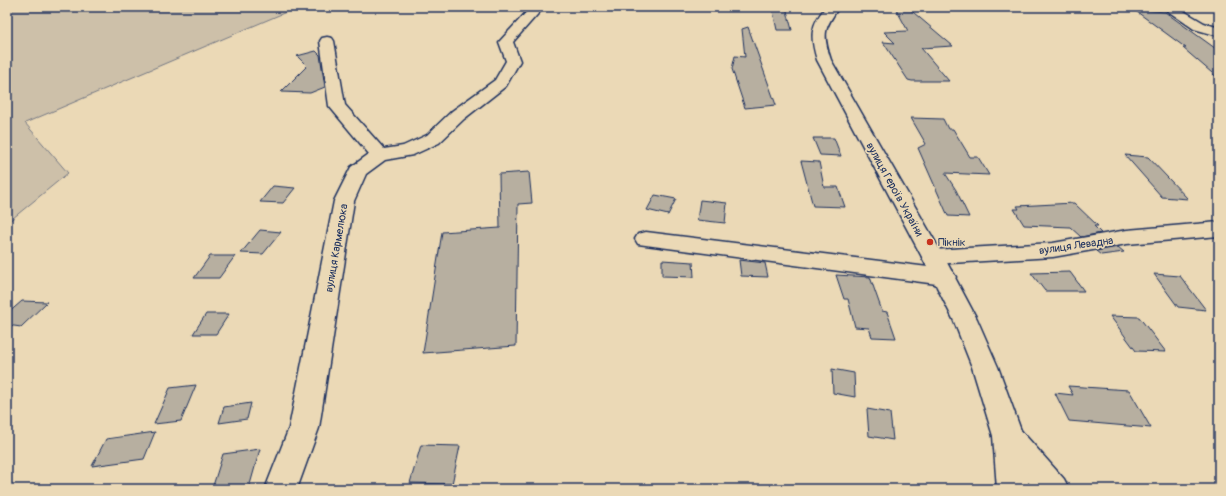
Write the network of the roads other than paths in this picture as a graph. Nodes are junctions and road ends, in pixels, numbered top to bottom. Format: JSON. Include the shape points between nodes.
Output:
{"nodes":[{"id":1,"x":538,"y":7,"type":"edge"},
{"id":2,"x":833,"y":7,"type":"edge"},
{"id":3,"x":1168,"y":7,"type":"edge"},
{"id":4,"x":1219,"y":32,"type":"edge"},
{"id":5,"x":327,"y":41,"type":"dead end"},
{"id":6,"x":380,"y":155,"type":"junction"},
{"id":7,"x":1219,"y":229,"type":"edge"},
{"id":8,"x":646,"y":240,"type":"dead end"},
{"id":9,"x":933,"y":257,"type":"junction"},
{"id":10,"x":944,"y":277,"type":"junction"},
{"id":11,"x":1008,"y":436,"type":"junction"},
{"id":12,"x":281,"y":489,"type":"edge"},
{"id":13,"x":1013,"y":489,"type":"edge"},
{"id":14,"x":1053,"y":489,"type":"edge"}],
"edges":[{"from":1,"to":6,"type":"street","name":"вулиця Кармелюка","via":[[506,42],[513,61],[501,83],[458,115],[433,139],[406,151]]},
{"from":2,"to":9,"type":"street","name":"вулиця Героїв України","via":[[818,28],[818,44],[824,60]]},
{"from":3,"to":4,"type":"street","via":[[1198,26]]},
{"from":5,"to":6,"type":"street","via":[[338,106]]},
{"from":6,"to":12,"type":"street","name":"вулиця Кармелюка","via":[[358,171],[344,201],[304,428]]},
{"from":7,"to":9,"type":"street","name":"вулиця Левадна","via":[[1127,237],[1052,250]]},
{"from":8,"to":10,"type":"street"},
{"from":9,"to":10,"type":"street","name":"вулиця Героїв України"},
{"from":10,"to":11,"type":"street","name":"вулиця Героїв України","via":[[985,367]]},
{"from":11,"to":13,"type":"street","name":"вулиця Героїв України"},
{"from":11,"to":14,"type":"street"}]}
